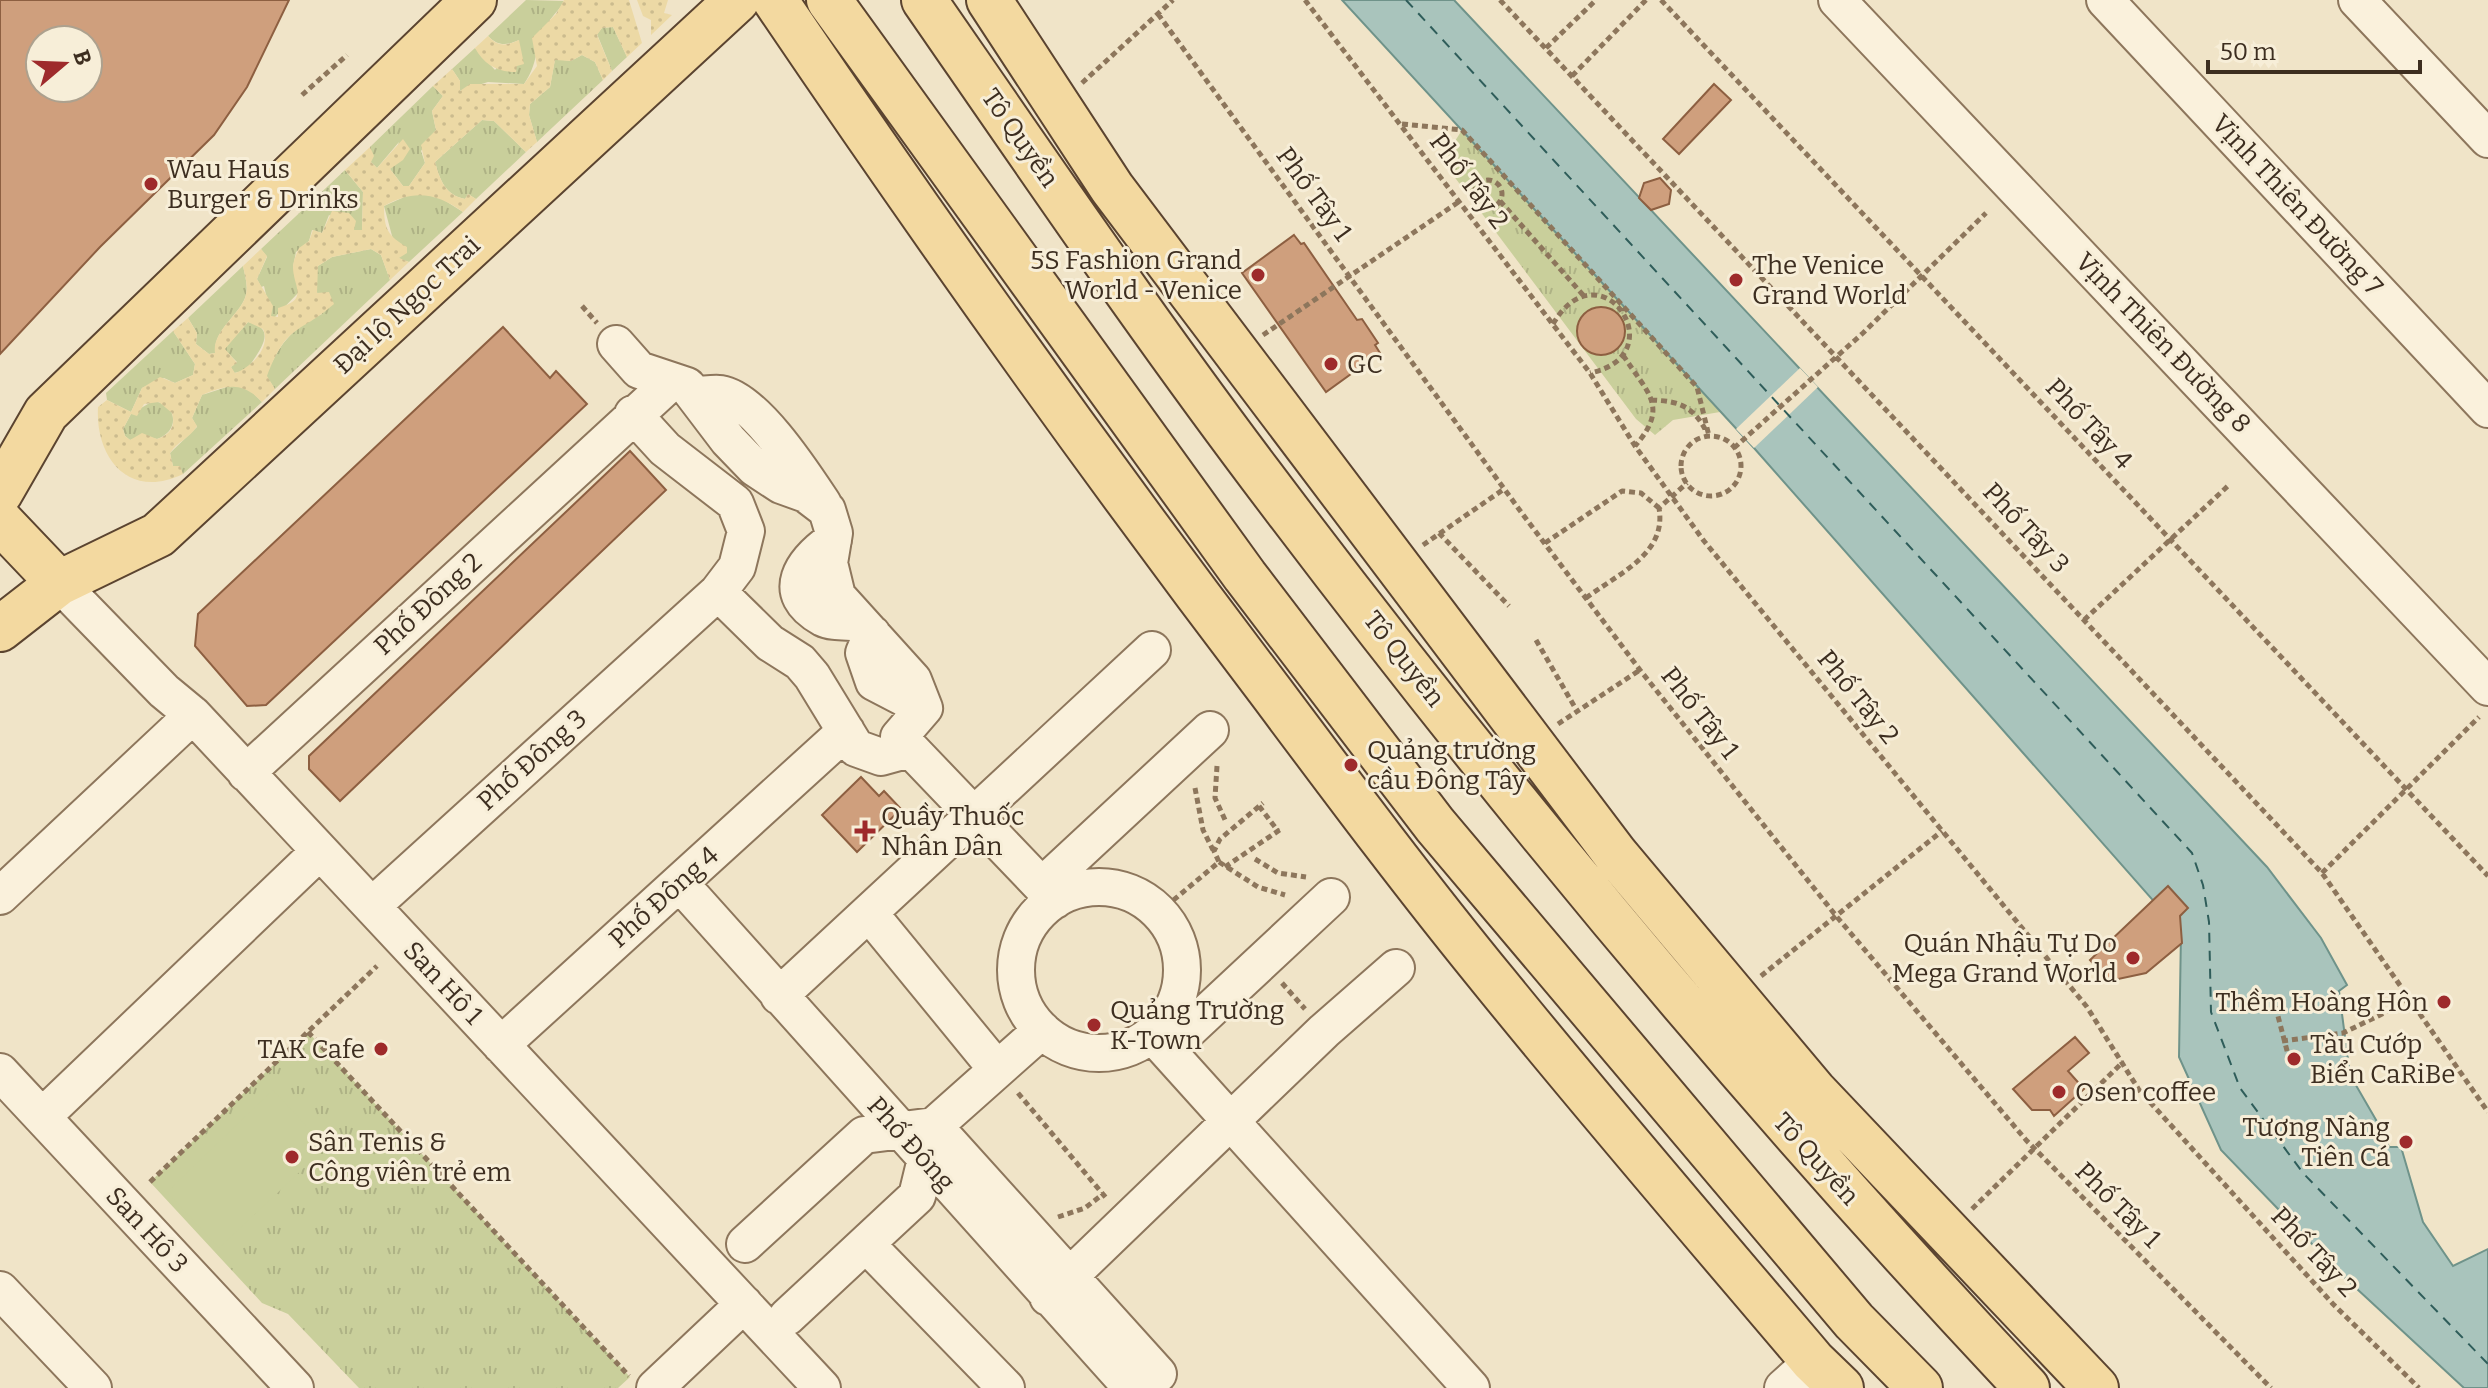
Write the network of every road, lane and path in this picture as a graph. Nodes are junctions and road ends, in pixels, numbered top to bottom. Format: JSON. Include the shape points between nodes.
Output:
{"nodes":[{"id":1,"x":474,"y":0,"type":"edge"},
{"id":2,"x":737,"y":0,"type":"edge"},
{"id":3,"x":775,"y":0,"type":"edge"},
{"id":4,"x":829,"y":0,"type":"edge"},
{"id":5,"x":924,"y":0,"type":"edge"},
{"id":6,"x":989,"y":0,"type":"edge"},
{"id":7,"x":1173,"y":0,"type":"edge"},
{"id":8,"x":1305,"y":0,"type":"edge"},
{"id":9,"x":1500,"y":0,"type":"edge"},
{"id":10,"x":1596,"y":0,"type":"edge"},
{"id":11,"x":1646,"y":0,"type":"edge"},
{"id":12,"x":1661,"y":0,"type":"edge"},
{"id":13,"x":1837,"y":0,"type":"edge"},
{"id":14,"x":2105,"y":0,"type":"edge"},
{"id":15,"x":2357,"y":0,"type":"edge"},
{"id":16,"x":1158,"y":14,"type":"junction"},
{"id":17,"x":1546,"y":48,"type":"junction"},
{"id":18,"x":347,"y":55,"type":"dead end"},
{"id":19,"x":1572,"y":76,"type":"junction"},
{"id":20,"x":302,"y":95,"type":"dead end"},
{"id":21,"x":1058,"y":105,"type":"junction"},
{"id":22,"x":1401,"y":124,"type":"junction"},
{"id":23,"x":2488,"y":139,"type":"edge"},
{"id":24,"x":1460,"y":201,"type":"junction"},
{"id":25,"x":1500,"y":201,"type":"junction"},
{"id":26,"x":1477,"y":203,"type":"junction"},
{"id":27,"x":1468,"y":212,"type":"junction"},
{"id":28,"x":1986,"y":213,"type":"dead end"},
{"id":29,"x":1921,"y":276,"type":"junction"},
{"id":30,"x":1349,"y":277,"type":"junction"},
{"id":31,"x":1583,"y":295,"type":"junction"},
{"id":32,"x":1553,"y":324,"type":"junction"},
{"id":33,"x":616,"y":344,"type":"dead end"},
{"id":34,"x":1236,"y":353,"type":"junction"},
{"id":35,"x":1623,"y":355,"type":"junction"},
{"id":36,"x":1837,"y":356,"type":"junction"},
{"id":37,"x":1590,"y":373,"type":"junction"},
{"id":38,"x":683,"y":388,"type":"junction"},
{"id":39,"x":1651,"y":400,"type":"junction"},
{"id":40,"x":2488,"y":409,"type":"edge"},
{"id":41,"x":621,"y":424,"type":"junction"},
{"id":42,"x":1709,"y":436,"type":"junction"},
{"id":43,"x":778,"y":441,"type":"junction"},
{"id":44,"x":1635,"y":446,"type":"junction"},
{"id":45,"x":1734,"y":448,"type":"junction"},
{"id":46,"x":751,"y":464,"type":"junction"},
{"id":47,"x":1687,"y":483,"type":"junction"},
{"id":48,"x":2230,"y":484,"type":"dead end"},
{"id":49,"x":1504,"y":489,"type":"junction"},
{"id":50,"x":0,"y":493,"type":"edge"},
{"id":51,"x":1671,"y":495,"type":"junction"},
{"id":52,"x":1659,"y":508,"type":"junction"},
{"id":53,"x":0,"y":521,"type":"edge"},
{"id":54,"x":830,"y":525,"type":"junction"},
{"id":55,"x":1439,"y":533,"type":"junction"},
{"id":56,"x":2171,"y":540,"type":"junction"},
{"id":57,"x":1545,"y":543,"type":"junction"},
{"id":58,"x":1394,"y":564,"type":"junction"},
{"id":59,"x":59,"y":583,"type":"junction"},
{"id":60,"x":1586,"y":598,"type":"junction"},
{"id":61,"x":706,"y":603,"type":"junction"},
{"id":62,"x":1509,"y":606,"type":"dead end"},
{"id":63,"x":2084,"y":620,"type":"junction"},
{"id":64,"x":0,"y":629,"type":"edge"},
{"id":65,"x":1536,"y":640,"type":"dead end"},
{"id":66,"x":1152,"y":650,"type":"dead end"},
{"id":67,"x":2481,"y":663,"type":"edge"},
{"id":68,"x":1640,"y":670,"type":"junction"},
{"id":69,"x":2488,"y":708,"type":"edge"},
{"id":70,"x":1577,"y":711,"type":"junction"},
{"id":71,"x":193,"y":715,"type":"junction"},
{"id":72,"x":1203,"y":736,"type":"joint"},
{"id":73,"x":836,"y":740,"type":"junction"},
{"id":74,"x":1530,"y":742,"type":"junction"},
{"id":75,"x":910,"y":749,"type":"junction"},
{"id":76,"x":246,"y":773,"type":"junction"},
{"id":77,"x":1215,"y":776,"type":"dead end"},
{"id":78,"x":2406,"y":789,"type":"junction"},
{"id":79,"x":974,"y":815,"type":"junction"},
{"id":80,"x":1226,"y":822,"type":"dead end"},
{"id":81,"x":1942,"y":831,"type":"junction"},
{"id":82,"x":320,"y":851,"type":"junction"},
{"id":83,"x":1214,"y":851,"type":"junction"},
{"id":84,"x":1255,"y":859,"type":"dead end"},
{"id":85,"x":1219,"y":862,"type":"junction"},
{"id":86,"x":1225,"y":867,"type":"junction"},
{"id":87,"x":2322,"y":873,"type":"junction"},
{"id":88,"x":2488,"y":876,"type":"edge"},
{"id":89,"x":1295,"y":877,"type":"dead end"},
{"id":90,"x":1049,"y":893,"type":"junction"},
{"id":91,"x":0,"y":896,"type":"edge"},
{"id":92,"x":693,"y":898,"type":"dead end"},
{"id":93,"x":1331,"y":898,"type":"joint"},
{"id":94,"x":372,"y":906,"type":"junction"},
{"id":95,"x":869,"y":913,"type":"junction"},
{"id":96,"x":1158,"y":913,"type":"junction"},
{"id":97,"x":1837,"y":917,"type":"junction"},
{"id":98,"x":1263,"y":961,"type":"junction"},
{"id":99,"x":377,"y":966,"type":"dead end"},
{"id":100,"x":1396,"y":968,"type":"dead end"},
{"id":101,"x":1733,"y":993,"type":"junction"},
{"id":102,"x":779,"y":996,"type":"junction"},
{"id":103,"x":2273,"y":997,"type":"dead end"},
{"id":104,"x":2411,"y":1000,"type":"junction"},
{"id":105,"x":1695,"y":1018,"type":"junction"},
{"id":106,"x":1042,"y":1030,"type":"junction"},
{"id":107,"x":1324,"y":1031,"type":"junction"},
{"id":108,"x":308,"y":1032,"type":"junction"},
{"id":109,"x":2282,"y":1041,"type":"junction"},
{"id":110,"x":1159,"y":1042,"type":"junction"},
{"id":111,"x":501,"y":1045,"type":"junction"},
{"id":112,"x":2123,"y":1062,"type":"junction"},
{"id":113,"x":2291,"y":1066,"type":"dead end"},
{"id":114,"x":996,"y":1068,"type":"junction"},
{"id":115,"x":0,"y":1072,"type":"edge"},
{"id":116,"x":2488,"y":1112,"type":"edge"},
{"id":117,"x":42,"y":1117,"type":"junction"},
{"id":118,"x":1233,"y":1126,"type":"junction"},
{"id":119,"x":899,"y":1131,"type":"junction"},
{"id":120,"x":930,"y":1143,"type":"junction"},
{"id":121,"x":2034,"y":1149,"type":"junction"},
{"id":122,"x":150,"y":1182,"type":"dead end"},
{"id":123,"x":1103,"y":1194,"type":"junction"},
{"id":124,"x":1129,"y":1223,"type":"junction"},
{"id":125,"x":1024,"y":1225,"type":"junction"},
{"id":126,"x":1940,"y":1227,"type":"junction"},
{"id":127,"x":745,"y":1244,"type":"dead end"},
{"id":128,"x":866,"y":1244,"type":"junction"},
{"id":129,"x":1898,"y":1250,"type":"junction"},
{"id":130,"x":1060,"y":1286,"type":"junction"},
{"id":131,"x":0,"y":1290,"type":"edge"},
{"id":132,"x":744,"y":1304,"type":"junction"},
{"id":133,"x":787,"y":1317,"type":"dead end"},
{"id":134,"x":1854,"y":1321,"type":"junction"},
{"id":135,"x":1812,"y":1379,"type":"edge"},
{"id":136,"x":1145,"y":1381,"type":"edge"},
{"id":137,"x":642,"y":1382,"type":"edge"},
{"id":138,"x":93,"y":1388,"type":"edge"},
{"id":139,"x":295,"y":1388,"type":"edge"},
{"id":140,"x":822,"y":1388,"type":"edge"},
{"id":141,"x":1006,"y":1388,"type":"edge"},
{"id":142,"x":1471,"y":1388,"type":"edge"},
{"id":143,"x":1920,"y":1388,"type":"edge"},
{"id":144,"x":2027,"y":1388,"type":"edge"},
{"id":145,"x":2096,"y":1388,"type":"edge"},
{"id":146,"x":2271,"y":1388,"type":"edge"},
{"id":147,"x":2417,"y":1388,"type":"edge"}],
"edges":[{"from":1,"to":50,"type":"main road","via":[[46,413]]},
{"from":2,"to":59,"type":"main road","name":"Đại lộ Ngọc Trai","via":[[158,535]]},
{"from":3,"to":135,"type":"main road","via":[[908,196],[1179,571],[1384,842]]},
{"from":4,"to":134,"type":"main road","via":[[1245,576],[1435,825]]},
{"from":5,"to":105,"type":"main road","name":"Tô Quyền","via":[[1258,472],[1534,826]]},
{"from":6,"to":21,"type":"main road"},
{"from":7,"to":16,"type":"path"},
{"from":8,"to":22,"type":"path","name":"Phố Tây 2"},
{"from":9,"to":17,"type":"path","name":"Phố Tây 3"},
{"from":10,"to":17,"type":"path"},
{"from":11,"to":19,"type":"path"},
{"from":12,"to":29,"type":"path","name":"Phố Tây 4"},
{"from":13,"to":67,"type":"street","name":"Vịnh Thiên Đường 8"},
{"from":14,"to":40,"type":"street","name":"Vịnh Thiên Đường 7"},
{"from":15,"to":23,"type":"street"},
{"from":16,"to":21,"type":"path"},
{"from":16,"to":30,"type":"path","name":"Phố Tây 1"},
{"from":17,"to":19,"type":"path","name":"Phố Tây 3"},
{"from":18,"to":20,"type":"path"},
{"from":19,"to":36,"type":"path","name":"Phố Tây 3"},
{"from":21,"to":34,"type":"main road","via":[[1112,188]]},
{"from":22,"to":24,"type":"path","name":"Phố Tây 2"},
{"from":22,"to":42,"type":"path","via":[[1462,130],[1697,387]]},
{"from":24,"to":27,"type":"path","name":"Phố Tây 2"},
{"from":24,"to":30,"type":"path"},
{"from":25,"to":26,"type":"path","via":[[1489,208]]},
{"from":25,"to":26,"type":"path","via":[[1500,187],[1488,181],[1476,186]]},
{"from":25,"to":31,"type":"path"},
{"from":26,"to":27,"type":"path"},
{"from":27,"to":32,"type":"path","name":"Phố Tây 2"},
{"from":28,"to":29,"type":"path"},
{"from":29,"to":36,"type":"path"},
{"from":29,"to":56,"type":"path","name":"Phố Tây 4"},
{"from":30,"to":34,"type":"path"},
{"from":30,"to":49,"type":"path","name":"Phố Tây 1"},
{"from":31,"to":32,"type":"path","via":[[1562,309]]},
{"from":31,"to":35,"type":"path","via":[[1607,298],[1625,314],[1630,338]]},
{"from":32,"to":37,"type":"path","name":"Phố Tây 2"},
{"from":33,"to":38,"type":"street","via":[[639,370]]},
{"from":34,"to":58,"type":"main road"},
{"from":35,"to":37,"type":"path","via":[[1610,368]]},
{"from":35,"to":39,"type":"path"},
{"from":36,"to":45,"type":"path"},
{"from":36,"to":63,"type":"path","name":"Phố Tây 3"},
{"from":37,"to":44,"type":"path","name":"Phố Tây 2"},
{"from":38,"to":41,"type":"street","name":"Phố Đông 2"},
{"from":38,"to":43,"type":"street","via":[[723,394]]},
{"from":38,"to":46,"type":"street"},
{"from":39,"to":42,"type":"path","via":[[1672,400],[1696,412]]},
{"from":39,"to":44,"type":"path","via":[[1651,427]]},
{"from":41,"to":61,"type":"street","name":"Phố Đông 3","via":[[665,449],[735,503],[746,531],[737,567]]},
{"from":41,"to":76,"type":"street","name":"Phố Đông 2"},
{"from":42,"to":45,"type":"path"},
{"from":42,"to":47,"type":"path","via":[[1695,440],[1683,455]]},
{"from":43,"to":46,"type":"street"},
{"from":43,"to":54,"type":"street"},
{"from":44,"to":51,"type":"path","name":"Phố Tây 2"},
{"from":45,"to":47,"type":"path","via":[[1740,472],[1730,488],[1712,496]]},
{"from":46,"to":54,"type":"street","via":[[781,485],[806,494]]},
{"from":47,"to":51,"type":"path"},
{"from":48,"to":56,"type":"path"},
{"from":49,"to":55,"type":"path"},
{"from":49,"to":57,"type":"path","name":"Phố Tây 1"},
{"from":51,"to":52,"type":"path"},
{"from":51,"to":81,"type":"path","name":"Phố Tây 2"},
{"from":52,"to":57,"type":"path","via":[[1641,493],[1622,491]]},
{"from":52,"to":60,"type":"path","via":[[1662,526],[1652,549]]},
{"from":53,"to":59,"type":"main road"},
{"from":54,"to":75,"type":"street","via":[[829,563],[837,596],[913,680],[924,708],[899,737]]},
{"from":55,"to":58,"type":"path"},
{"from":55,"to":62,"type":"path"},
{"from":56,"to":63,"type":"path"},
{"from":56,"to":78,"type":"path","name":"Phố Tây 4"},
{"from":57,"to":60,"type":"path","name":"Phố Tây 1"},
{"from":58,"to":74,"type":"main road"},
{"from":59,"to":64,"type":"main road","name":"Đại lộ Ngọc Trai"},
{"from":59,"to":71,"type":"street","name":"San Hô 1"},
{"from":60,"to":68,"type":"path","name":"Phố Tây 1"},
{"from":61,"to":73,"type":"street","via":[[800,662],[812,676]]},
{"from":61,"to":94,"type":"street","name":"Phố Đông 3"},
{"from":63,"to":87,"type":"path","name":"Phố Tây 3"},
{"from":65,"to":70,"type":"path"},
{"from":66,"to":79,"type":"street"},
{"from":68,"to":70,"type":"path"},
{"from":68,"to":97,"type":"path","name":"Phố Tây 1"},
{"from":69,"to":78,"type":"path"},
{"from":70,"to":74,"type":"path"},
{"from":71,"to":76,"type":"street","name":"San Hô 1"},
{"from":71,"to":91,"type":"street"},
{"from":72,"to":83,"type":"path","via":[[1194,796]]},
{"from":72,"to":90,"type":"street"},
{"from":73,"to":75,"type":"street","via":[[881,757]]},
{"from":73,"to":111,"type":"street","name":"Phố Đông 4"},
{"from":74,"to":101,"type":"main road","via":[[1616,855]]},
{"from":75,"to":79,"type":"street"},
{"from":76,"to":82,"type":"street","name":"San Hô 1"},
{"from":77,"to":80,"type":"path","via":[[1215,798]]},
{"from":78,"to":87,"type":"path"},
{"from":78,"to":88,"type":"path","name":"Phố Tây 4"},
{"from":79,"to":90,"type":"street"},
{"from":79,"to":95,"type":"street"},
{"from":81,"to":97,"type":"path"},
{"from":81,"to":112,"type":"path","name":"Phố Tây 2","via":[[2087,1007]]},
{"from":82,"to":94,"type":"street","name":"San Hô 1"},
{"from":82,"to":117,"type":"street"},
{"from":83,"to":85,"type":"path"},
{"from":83,"to":86,"type":"path","via":[[1220,839],[1261,804],[1279,830]]},
{"from":84,"to":89,"type":"path"},
{"from":85,"to":86,"type":"path"},
{"from":85,"to":96,"type":"path"},
{"from":86,"to":93,"type":"path","via":[[1281,895]]},
{"from":87,"to":104,"type":"path","name":"Phố Tây 3"},
{"from":90,"to":96,"type":"street","via":[[1098,887],[1126,891]]},
{"from":90,"to":106,"type":"street","via":[[1018,950],[1016,977],[1023,1004]]},
{"from":92,"to":102,"type":"street","name":"Phố Đông"},
{"from":93,"to":98,"type":"street"},
{"from":94,"to":111,"type":"street","name":"San Hô 1"},
{"from":95,"to":102,"type":"street"},
{"from":95,"to":114,"type":"street"},
{"from":96,"to":110,"type":"street","via":[[1181,952],[1182,980]]},
{"from":97,"to":101,"type":"path"},
{"from":97,"to":121,"type":"path","name":"Phố Tây 1"},
{"from":98,"to":107,"type":"path"},
{"from":98,"to":110,"type":"street"},
{"from":99,"to":108,"type":"path"},
{"from":100,"to":107,"type":"street"},
{"from":101,"to":105,"type":"main road"},
{"from":101,"to":126,"type":"main road","via":[[1814,1091]]},
{"from":102,"to":119,"type":"street","name":"Phố Đông"},
{"from":103,"to":109,"type":"path"},
{"from":104,"to":109,"type":"path","via":[[2343,1033]]},
{"from":104,"to":116,"type":"path","name":"Phố Tây 3"},
{"from":105,"to":129,"type":"main road","name":"Tô Quyền"},
{"from":106,"to":110,"type":"street","via":[[1084,1053]]},
{"from":106,"to":114,"type":"street"},
{"from":107,"to":118,"type":"street"},
{"from":108,"to":122,"type":"path"},
{"from":108,"to":137,"type":"path"},
{"from":109,"to":113,"type":"path"},
{"from":110,"to":118,"type":"street"},
{"from":111,"to":132,"type":"street","name":"San Hô 1"},
{"from":112,"to":121,"type":"path"},
{"from":112,"to":147,"type":"path","name":"Phố Tây 2","via":[[2139,1090]]},
{"from":114,"to":120,"type":"street"},
{"from":114,"to":123,"type":"path"},
{"from":115,"to":117,"type":"street","name":"San Hô 3"},
{"from":117,"to":139,"type":"street","name":"San Hô 3"},
{"from":118,"to":124,"type":"street"},
{"from":118,"to":142,"type":"street"},
{"from":119,"to":120,"type":"street"},
{"from":119,"to":127,"type":"street","via":[[864,1135]]},
{"from":120,"to":125,"type":"street"},
{"from":120,"to":128,"type":"street","via":[[917,1196]]},
{"from":120,"to":130,"type":"street","name":"Phố Đông"},
{"from":121,"to":126,"type":"path"},
{"from":121,"to":146,"type":"path","name":"Phố Tây 1"},
{"from":123,"to":124,"type":"path"},
{"from":123,"to":125,"type":"path","via":[[1075,1213]]},
{"from":124,"to":130,"type":"street"},
{"from":125,"to":130,"type":"street"},
{"from":126,"to":129,"type":"main road"},
{"from":126,"to":145,"type":"main road"},
{"from":128,"to":133,"type":"street"},
{"from":128,"to":141,"type":"street"},
{"from":129,"to":144,"type":"main road","name":"Tô Quyền"},
{"from":130,"to":136,"type":"street"},
{"from":131,"to":138,"type":"street"},
{"from":132,"to":137,"type":"street"},
{"from":132,"to":140,"type":"street","name":"San Hô 1"},
{"from":134,"to":135,"type":"main road"},
{"from":134,"to":143,"type":"main road"}]}
